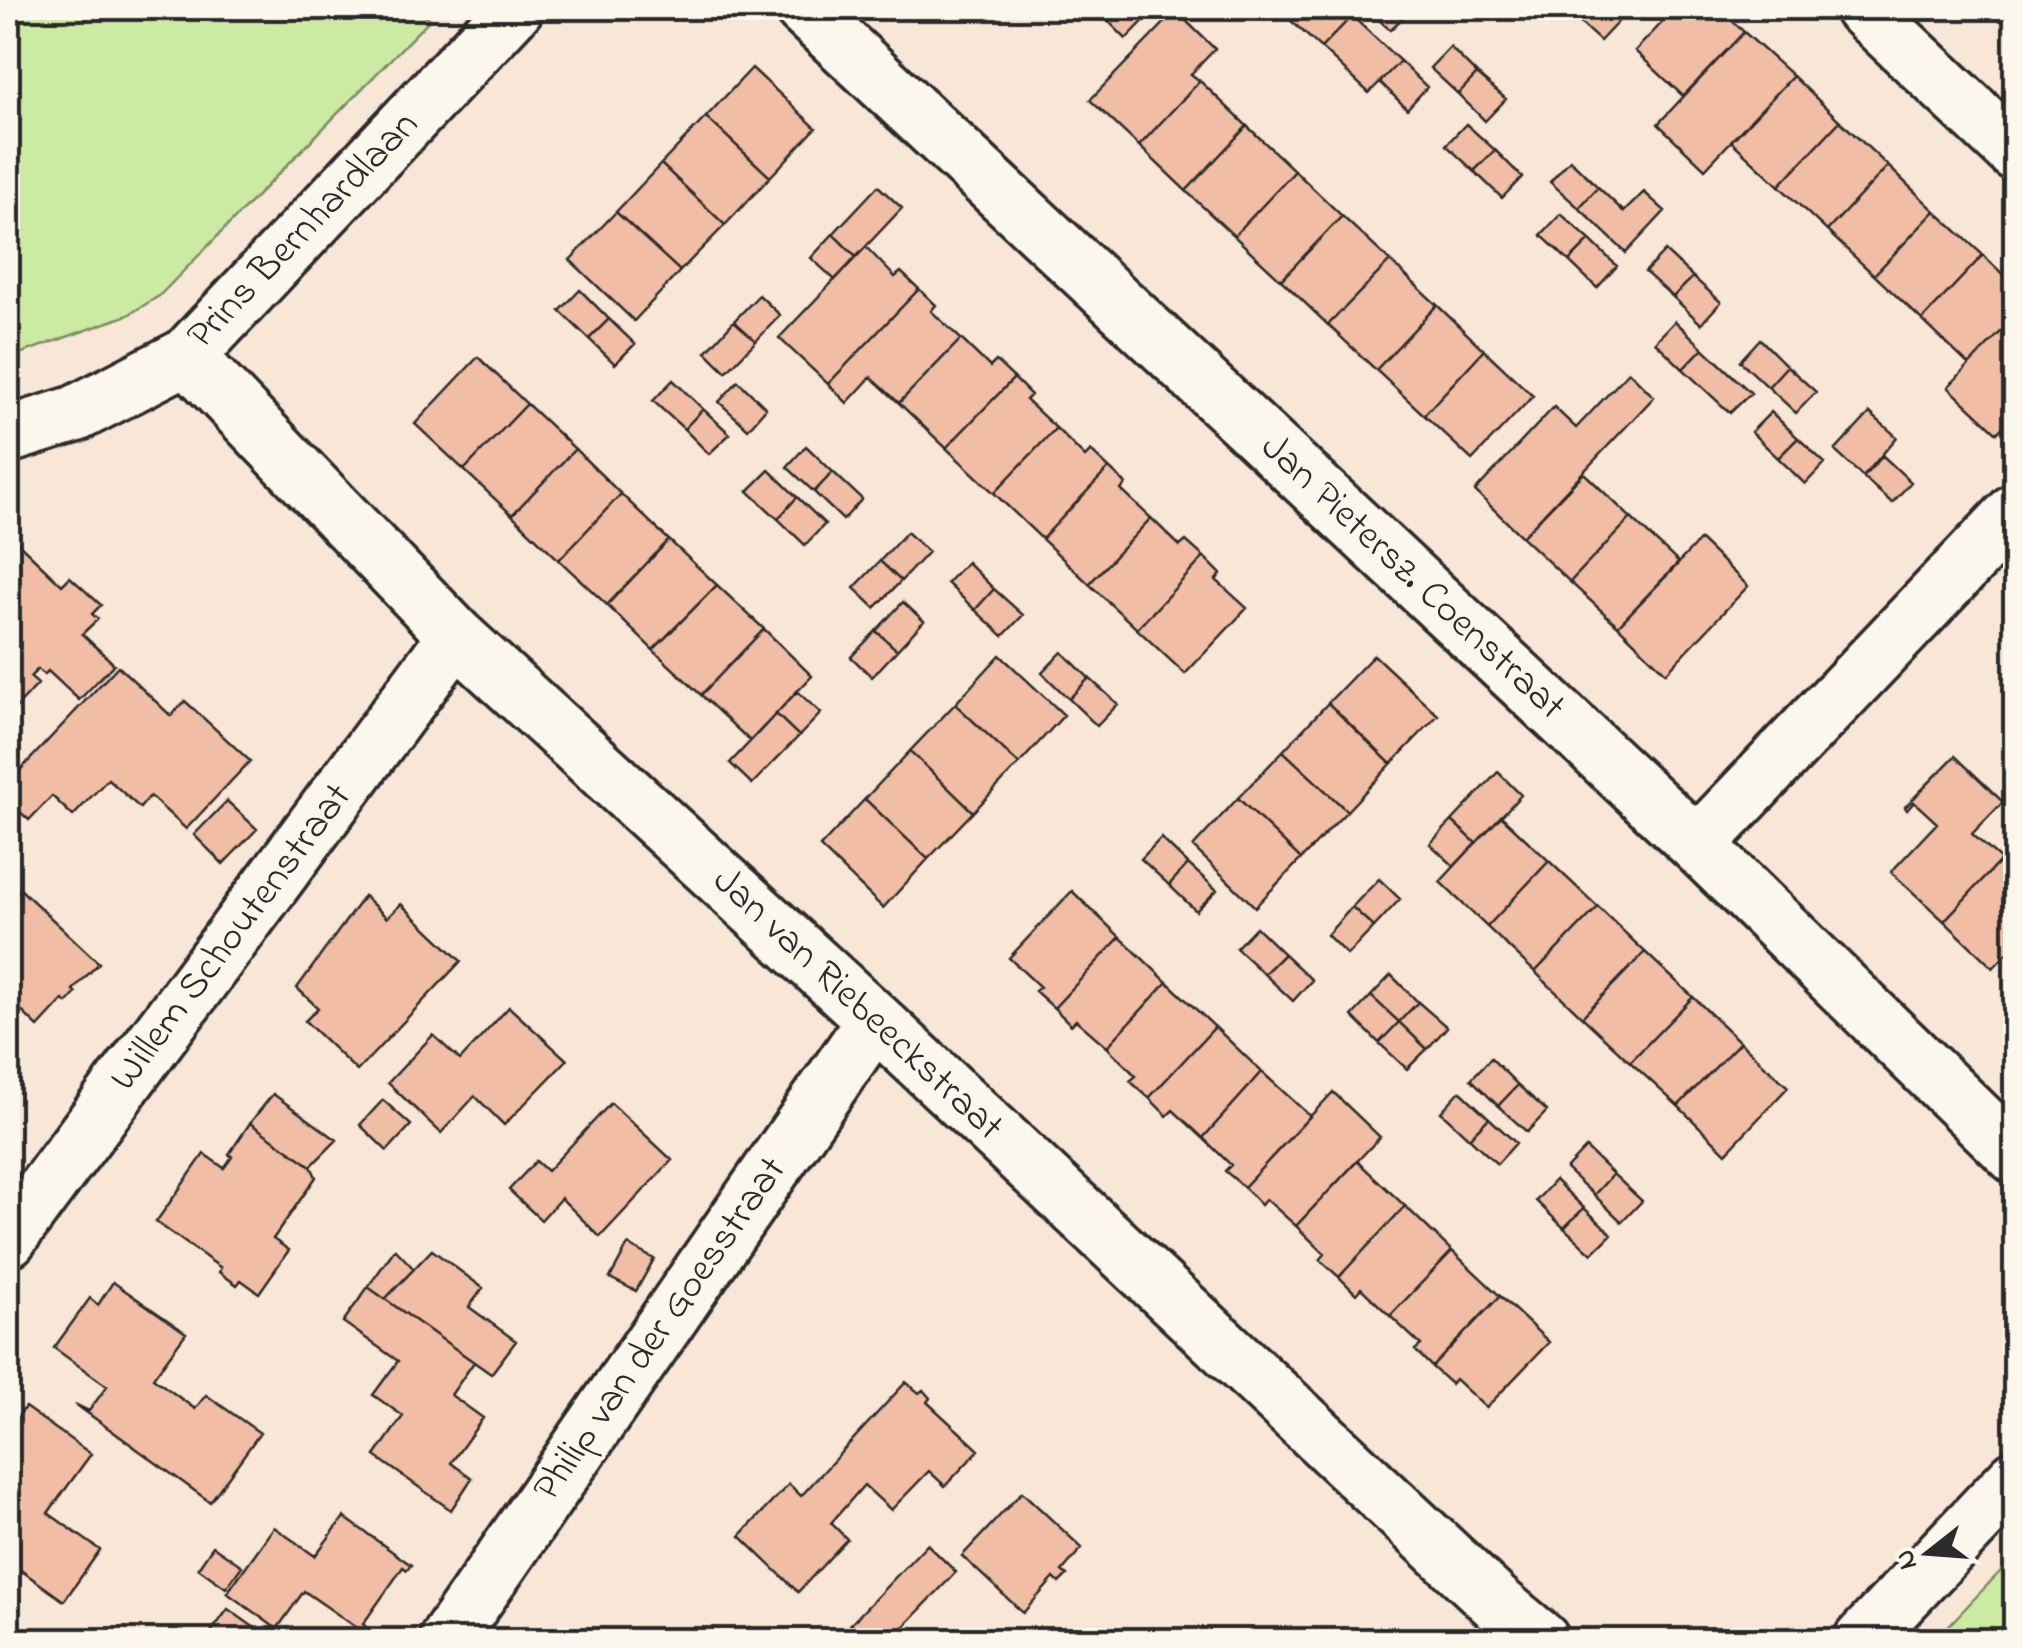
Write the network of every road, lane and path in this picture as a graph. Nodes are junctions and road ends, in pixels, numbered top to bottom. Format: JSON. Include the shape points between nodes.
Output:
{"nodes":[{"id":1,"x":515,"y":8,"type":"edge"},
{"id":2,"x":802,"y":8,"type":"edge"},
{"id":3,"x":1862,"y":8,"type":"edge"},
{"id":4,"x":2016,"y":153,"type":"edge"},
{"id":5,"x":187,"y":356,"type":"junction"},
{"id":6,"x":8,"y":435,"type":"edge"},
{"id":7,"x":2016,"y":511,"type":"edge"},
{"id":8,"x":456,"y":636,"type":"junction"},
{"id":9,"x":1698,"y":846,"type":"junction"},
{"id":10,"x":875,"y":1020,"type":"junction"},
{"id":11,"x":2016,"y":1156,"type":"edge"},
{"id":12,"x":8,"y":1240,"type":"edge"},
{"id":13,"x":2016,"y":1478,"type":"edge"},
{"id":14,"x":1486,"y":1623,"type":"edge"},
{"id":15,"x":447,"y":1640,"type":"edge"},
{"id":16,"x":1541,"y":1640,"type":"edge"},
{"id":17,"x":1862,"y":1640,"type":"edge"}],
"edges":[{"from":1,"to":5,"type":"street","name":"Prins Bernhardlaan"},
{"from":2,"to":9,"type":"street","name":"Jan Pietersz. Coenstraat"},
{"from":3,"to":4,"type":"street"},
{"from":5,"to":6,"type":"street","name":"Prins Bernhardlaan","via":[[75,414]]},
{"from":5,"to":8,"type":"street","name":"Jan van Riebeeckstraat"},
{"from":7,"to":9,"type":"street"},
{"from":8,"to":10,"type":"street","name":"Jan van Riebeeckstraat"},
{"from":8,"to":12,"type":"street","name":"Willem Schoutenstraat"},
{"from":9,"to":11,"type":"street","name":"Jan Pietersz. Coenstraat"},
{"from":10,"to":14,"type":"street","name":"Jan van Riebeeckstraat"},
{"from":10,"to":15,"type":"street","name":"Philip van der Goesstraat"},
{"from":13,"to":17,"type":"street"},
{"from":14,"to":16,"type":"street","name":"Jan van Riebeeckstraat"}]}
